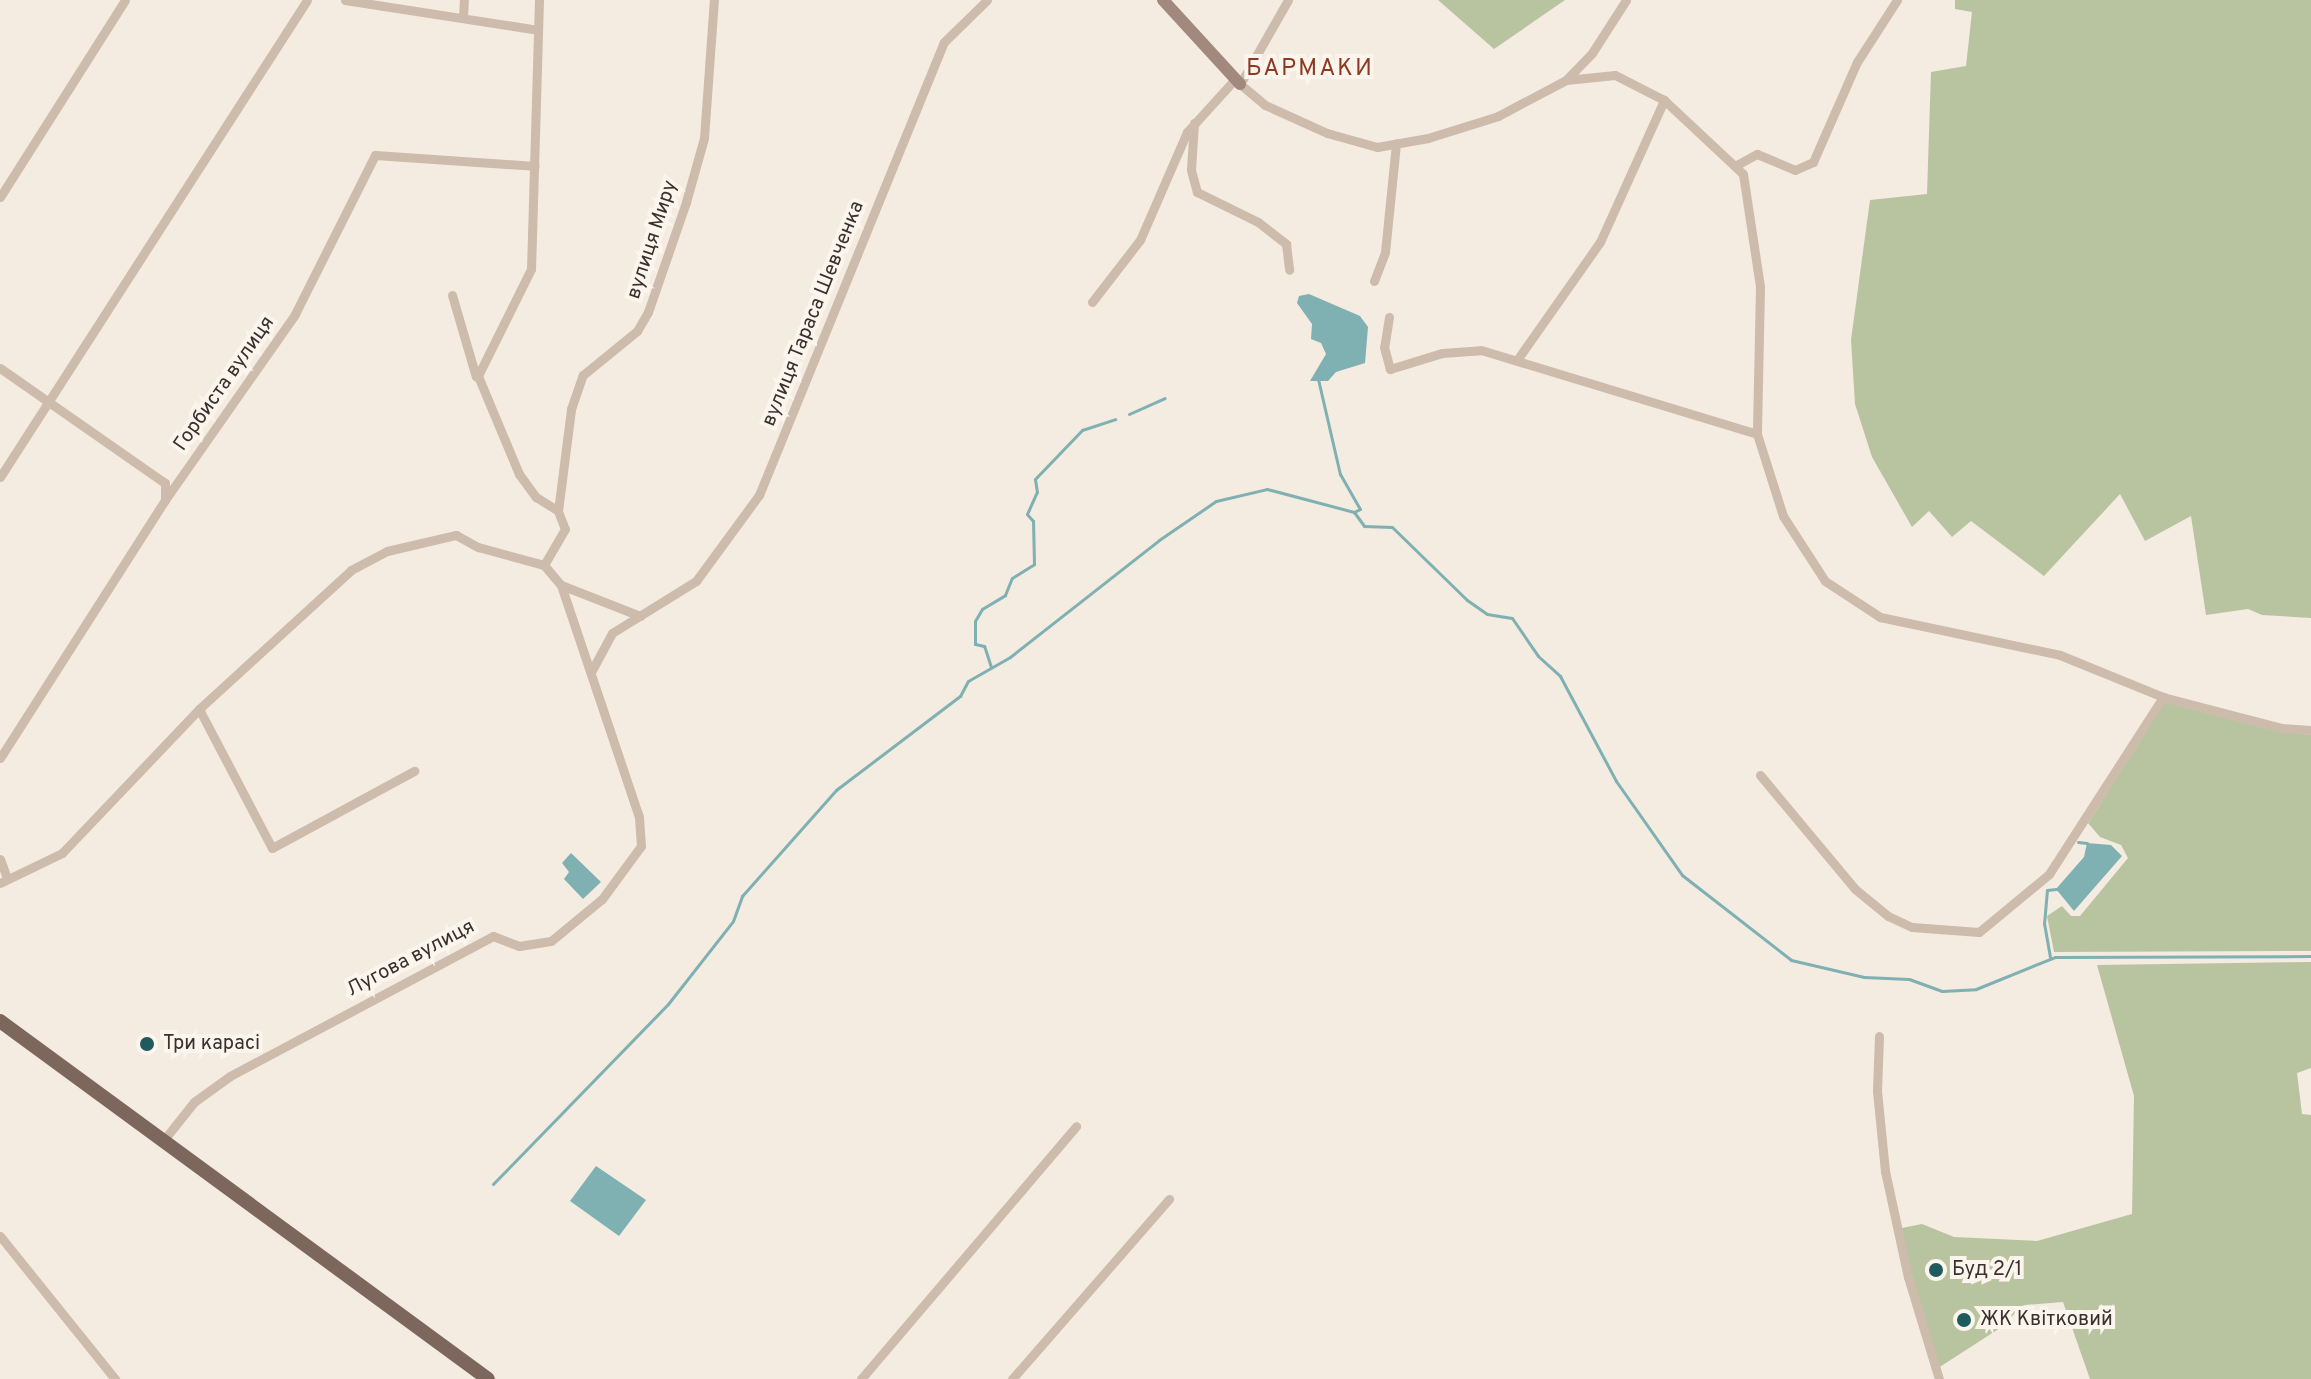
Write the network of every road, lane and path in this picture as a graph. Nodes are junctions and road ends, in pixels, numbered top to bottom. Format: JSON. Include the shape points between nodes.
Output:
{"nodes":[{"id":1,"x":125,"y":0,"type":"edge"},
{"id":2,"x":307,"y":0,"type":"edge"},
{"id":3,"x":345,"y":0,"type":"edge"},
{"id":4,"x":464,"y":0,"type":"edge"},
{"id":5,"x":539,"y":0,"type":"edge"},
{"id":6,"x":714,"y":0,"type":"edge"},
{"id":7,"x":987,"y":0,"type":"edge"},
{"id":8,"x":1163,"y":0,"type":"edge"},
{"id":9,"x":1288,"y":0,"type":"edge"},
{"id":10,"x":1626,"y":0,"type":"edge"},
{"id":11,"x":1897,"y":0,"type":"edge"},
{"id":12,"x":463,"y":17,"type":"junction"},
{"id":13,"x":538,"y":30,"type":"junction"},
{"id":14,"x":1566,"y":80,"type":"junction"},
{"id":15,"x":1238,"y":81,"type":"junction"},
{"id":16,"x":1664,"y":100,"type":"junction"},
{"id":17,"x":1194,"y":123,"type":"junction"},
{"id":18,"x":1396,"y":144,"type":"junction"},
{"id":19,"x":535,"y":166,"type":"junction"},
{"id":20,"x":1735,"y":166,"type":"junction"},
{"id":21,"x":0,"y":197,"type":"edge"},
{"id":22,"x":1289,"y":270,"type":"dead end"},
{"id":23,"x":1374,"y":281,"type":"dead end"},
{"id":24,"x":452,"y":295,"type":"dead end"},
{"id":25,"x":1092,"y":302,"type":"dead end"},
{"id":26,"x":1389,"y":317,"type":"dead end"},
{"id":27,"x":1517,"y":360,"type":"junction"},
{"id":28,"x":0,"y":368,"type":"edge"},
{"id":29,"x":478,"y":384,"type":"junction"},
{"id":30,"x":49,"y":399,"type":"junction"},
{"id":31,"x":1757,"y":434,"type":"junction"},
{"id":32,"x":0,"y":477,"type":"edge"},
{"id":33,"x":165,"y":500,"type":"junction"},
{"id":34,"x":558,"y":511,"type":"junction"},
{"id":35,"x":544,"y":565,"type":"junction"},
{"id":36,"x":561,"y":585,"type":"junction"},
{"id":37,"x":640,"y":616,"type":"junction"},
{"id":38,"x":591,"y":672,"type":"junction"},
{"id":39,"x":2163,"y":697,"type":"junction"},
{"id":40,"x":199,"y":709,"type":"junction"},
{"id":41,"x":2311,"y":730,"type":"edge"},
{"id":42,"x":0,"y":758,"type":"edge"},
{"id":43,"x":414,"y":771,"type":"dead end"},
{"id":44,"x":1760,"y":775,"type":"dead end"},
{"id":45,"x":0,"y":859,"type":"edge"},
{"id":46,"x":4,"y":881,"type":"edge"},
{"id":47,"x":0,"y":1021,"type":"edge"},
{"id":48,"x":1879,"y":1036,"type":"dead end"},
{"id":49,"x":1076,"y":1126,"type":"dead end"},
{"id":50,"x":163,"y":1141,"type":"junction"},
{"id":51,"x":1169,"y":1199,"type":"dead end"},
{"id":52,"x":0,"y":1236,"type":"edge"},
{"id":53,"x":115,"y":1379,"type":"edge"},
{"id":54,"x":488,"y":1379,"type":"edge"},
{"id":55,"x":861,"y":1379,"type":"edge"},
{"id":56,"x":1012,"y":1379,"type":"edge"},
{"id":57,"x":1939,"y":1379,"type":"edge"}],
"edges":[{"from":1,"to":21,"type":"street"},
{"from":2,"to":30,"type":"street"},
{"from":3,"to":12,"type":"street"},
{"from":4,"to":12,"type":"street"},
{"from":5,"to":13,"type":"street"},
{"from":6,"to":34,"type":"street","name":"вулиця Миру","via":[[704,138],[686,202],[637,331],[583,375],[571,409]]},
{"from":7,"to":37,"type":"street","name":"вулиця Тараса Шевченка","via":[[944,42],[759,495],[696,581]]},
{"from":8,"to":15,"type":"street"},
{"from":9,"to":15,"type":"street"},
{"from":10,"to":14,"type":"street","via":[[1592,53]]},
{"from":11,"to":20,"type":"street","via":[[1857,62],[1813,162],[1795,170],[1757,154]]},
{"from":12,"to":13,"type":"street"},
{"from":13,"to":19,"type":"street"},
{"from":14,"to":16,"type":"street","via":[[1615,75]]},
{"from":14,"to":18,"type":"street","via":[[1498,116]]},
{"from":15,"to":17,"type":"street"},
{"from":15,"to":18,"type":"street","via":[[1265,105],[1327,133],[1377,147]]},
{"from":16,"to":20,"type":"street"},
{"from":16,"to":27,"type":"street","via":[[1600,242]]},
{"from":17,"to":22,"type":"street","via":[[1191,170],[1197,192],[1258,222],[1286,244]]},
{"from":17,"to":25,"type":"street","via":[[1140,240]]},
{"from":18,"to":23,"type":"street","via":[[1385,252]]},
{"from":19,"to":29,"type":"street","via":[[531,269],[481,367]]},
{"from":19,"to":33,"type":"street","name":"Горбиста вулиця","via":[[375,155],[295,314]]},
{"from":20,"to":31,"type":"street","via":[[1743,174],[1760,287]]},
{"from":24,"to":29,"type":"street"},
{"from":26,"to":27,"type":"street","via":[[1384,347],[1390,369],[1442,353],[1481,350]]},
{"from":27,"to":31,"type":"street"},
{"from":28,"to":30,"type":"street"},
{"from":29,"to":34,"type":"street","via":[[519,474],[536,497]]},
{"from":30,"to":32,"type":"street"},
{"from":30,"to":33,"type":"street","via":[[165,483]]},
{"from":31,"to":39,"type":"street","via":[[1783,516],[1825,581],[1880,617],[2060,655]]},
{"from":33,"to":42,"type":"street","name":"Горбиста вулиця"},
{"from":34,"to":35,"type":"street","name":"вулиця Миру","via":[[565,529]]},
{"from":35,"to":36,"type":"street"},
{"from":35,"to":40,"type":"street","via":[[478,547],[456,535],[387,551],[351,570]]},
{"from":36,"to":37,"type":"street"},
{"from":36,"to":38,"type":"street","name":"Лугова вулиця"},
{"from":37,"to":38,"type":"street","name":"вулиця Тараса Шевченка","via":[[612,633]]},
{"from":38,"to":50,"type":"street","name":"Лугова вулиця","via":[[639,817],[641,846],[602,899],[551,941],[519,946],[493,936],[230,1076],[194,1102]]},
{"from":39,"to":41,"type":"street","via":[[2281,728]]},
{"from":39,"to":44,"type":"street","via":[[2049,874],[1979,932],[1912,927],[1888,916],[1855,889]]},
{"from":40,"to":43,"type":"street","via":[[272,848]]},
{"from":40,"to":46,"type":"street","via":[[62,853]]},
{"from":45,"to":46,"type":"street"},
{"from":47,"to":50,"type":"main road"},
{"from":48,"to":57,"type":"street","via":[[1877,1091],[1885,1171],[1908,1277]]},
{"from":49,"to":55,"type":"street"},
{"from":50,"to":54,"type":"main road"},
{"from":51,"to":56,"type":"street"},
{"from":52,"to":53,"type":"street"}]}
